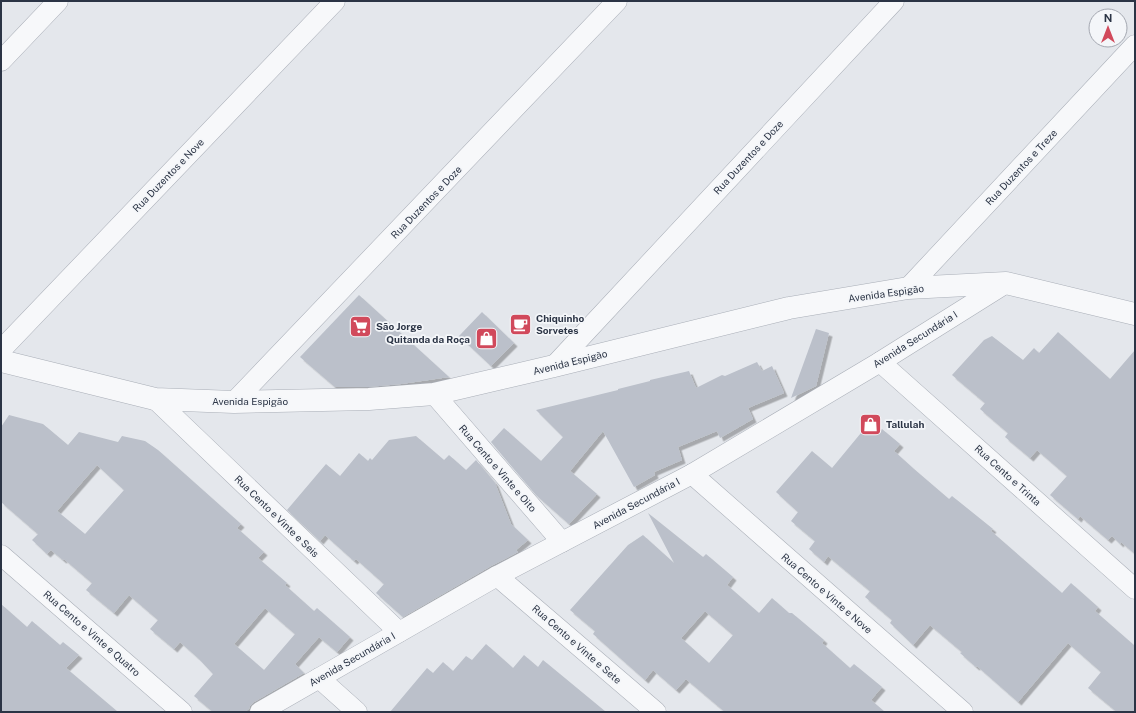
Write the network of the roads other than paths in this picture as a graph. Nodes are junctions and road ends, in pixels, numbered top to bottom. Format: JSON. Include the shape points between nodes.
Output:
{"nodes":[{"id":1,"x":58,"y":1,"type":"edge"},
{"id":2,"x":335,"y":1,"type":"edge"},
{"id":3,"x":617,"y":1,"type":"edge"},
{"id":4,"x":894,"y":1,"type":"edge"},
{"id":5,"x":1135,"y":45,"type":"edge"},
{"id":6,"x":1,"y":61,"type":"edge"},
{"id":7,"x":1006,"y":284,"type":"junction"},
{"id":8,"x":908,"y":288,"type":"junction"},
{"id":9,"x":1135,"y":314,"type":"edge"},
{"id":10,"x":1,"y":350,"type":"edge"},
{"id":11,"x":1,"y":361,"type":"edge"},
{"id":12,"x":880,"y":362,"type":"junction"},
{"id":13,"x":554,"y":366,"type":"junction"},
{"id":14,"x":434,"y":394,"type":"junction"},
{"id":15,"x":155,"y":399,"type":"junction"},
{"id":16,"x":234,"y":402,"type":"junction"},
{"id":17,"x":692,"y":474,"type":"junction"},
{"id":18,"x":562,"y":542,"type":"junction"},
{"id":19,"x":1,"y":555,"type":"edge"},
{"id":20,"x":497,"y":576,"type":"junction"},
{"id":21,"x":1135,"y":588,"type":"edge"},
{"id":22,"x":399,"y":632,"type":"junction"},
{"id":23,"x":319,"y":678,"type":"junction"},
{"id":24,"x":182,"y":712,"type":"edge"},
{"id":25,"x":260,"y":712,"type":"edge"},
{"id":26,"x":357,"y":712,"type":"edge"},
{"id":27,"x":656,"y":712,"type":"edge"},
{"id":28,"x":963,"y":712,"type":"edge"}],
"edges":[{"from":1,"to":6,"type":"street"},
{"from":2,"to":10,"type":"street","name":"Rua Duzentos e Nove"},
{"from":3,"to":16,"type":"street","name":"Rua Duzentos e Doze"},
{"from":4,"to":13,"type":"street","name":"Rua Duzentos e Doze"},
{"from":5,"to":8,"type":"street","name":"Rua Duzentos e Treze"},
{"from":7,"to":8,"type":"street","name":"Avenida Espigão"},
{"from":7,"to":9,"type":"street","name":"Avenida Espigão"},
{"from":7,"to":12,"type":"street","name":"Avenida Secundária I"},
{"from":8,"to":13,"type":"street","name":"Avenida Espigão","via":[[789,308]]},
{"from":11,"to":15,"type":"street","name":"Avenida Espigão"},
{"from":12,"to":17,"type":"street","name":"Avenida Secundária I"},
{"from":12,"to":21,"type":"street","name":"Rua Cento e Trinta"},
{"from":13,"to":14,"type":"street","name":"Avenida Espigão"},
{"from":14,"to":16,"type":"street","name":"Avenida Espigão","via":[[361,399]]},
{"from":14,"to":18,"type":"street","name":"Rua Cento e Vinte e Oito"},
{"from":15,"to":16,"type":"street","name":"Avenida Espigão"},
{"from":15,"to":22,"type":"street","name":"Rua Cento e Vinte e Seis"},
{"from":17,"to":18,"type":"street","name":"Avenida Secundária I"},
{"from":17,"to":28,"type":"street","name":"Rua Cento e Vinte e Nove"},
{"from":18,"to":20,"type":"street","name":"Avenida Secundária I"},
{"from":19,"to":24,"type":"street","name":"Rua Cento e Vinte e Quatro"},
{"from":20,"to":22,"type":"street","name":"Avenida Secundária I"},
{"from":20,"to":27,"type":"street","name":"Rua Cento e Vinte e Sete"},
{"from":22,"to":23,"type":"street","name":"Avenida Secundária I"},
{"from":23,"to":25,"type":"street","name":"Avenida Secundária I"},
{"from":23,"to":26,"type":"street"}]}
